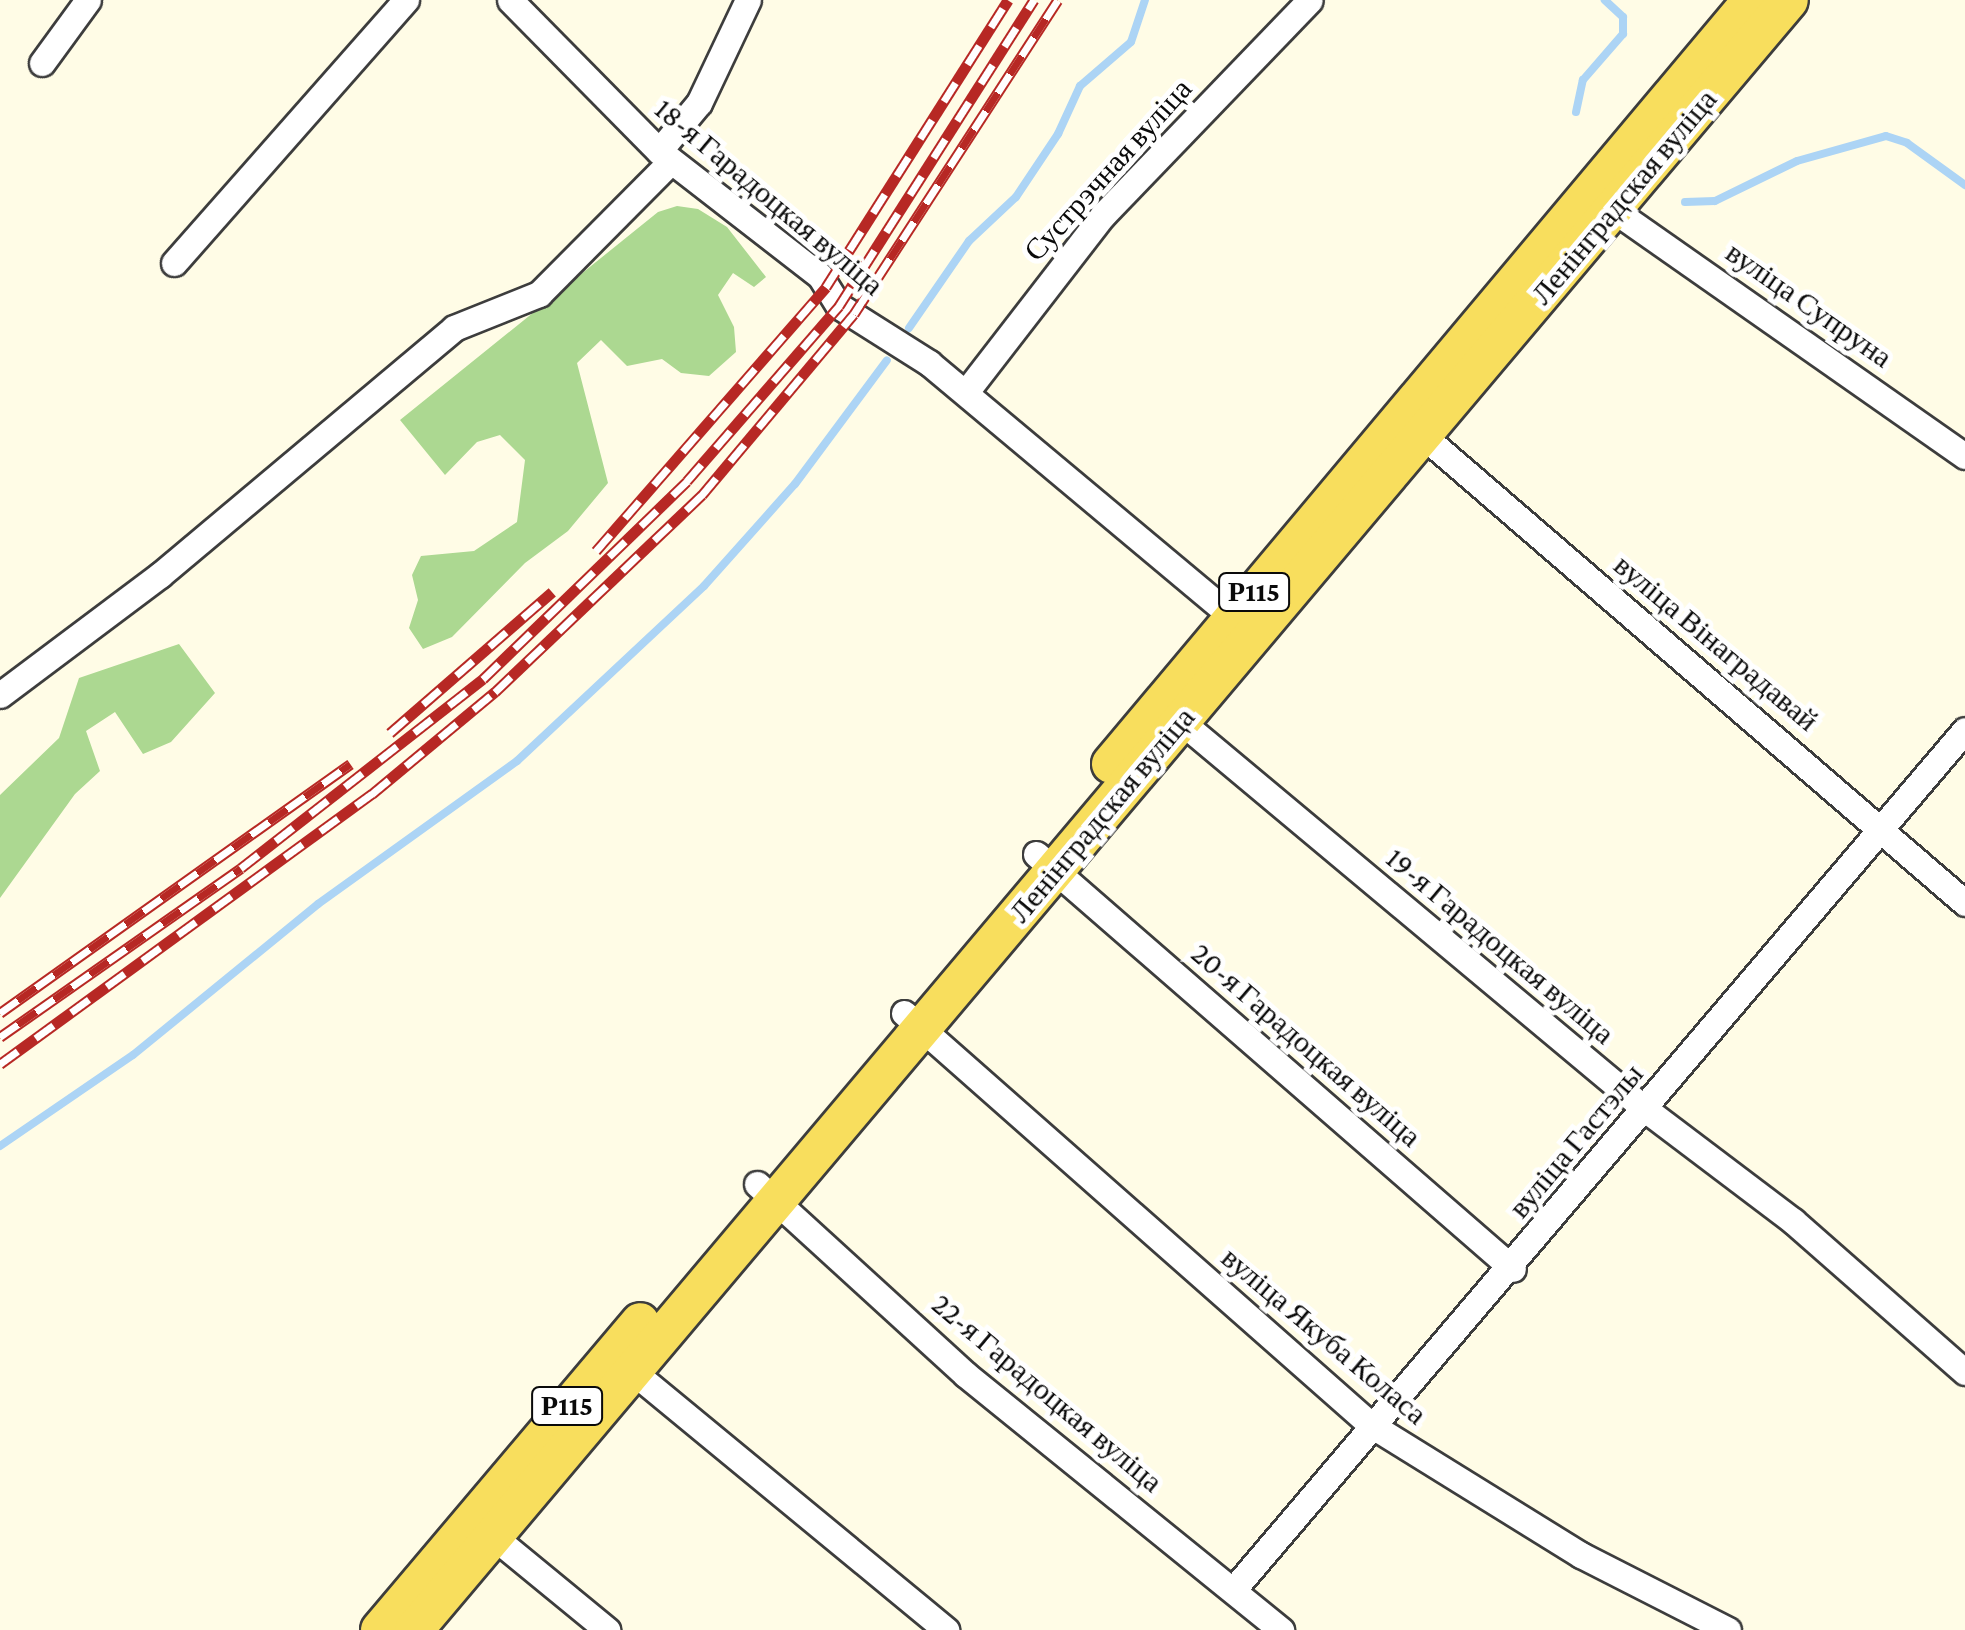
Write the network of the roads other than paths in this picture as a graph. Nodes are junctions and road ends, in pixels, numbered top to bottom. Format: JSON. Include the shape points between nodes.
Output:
{"nodes":[{"id":1,"x":88,"y":0,"type":"edge"},
{"id":2,"x":406,"y":0,"type":"edge"},
{"id":3,"x":510,"y":0,"type":"edge"},
{"id":4,"x":748,"y":0,"type":"edge"},
{"id":5,"x":1310,"y":0,"type":"edge"},
{"id":6,"x":1752,"y":0,"type":"edge"},
{"id":7,"x":1789,"y":0,"type":"edge"},
{"id":8,"x":42,"y":63,"type":"dead end"},
{"id":9,"x":665,"y":156,"type":"junction"},
{"id":10,"x":1602,"y":201,"type":"junction"},
{"id":11,"x":174,"y":263,"type":"dead end"},
{"id":12,"x":966,"y":392,"type":"junction"},
{"id":13,"x":1412,"y":427,"type":"junction"},
{"id":14,"x":1965,"y":456,"type":"edge"},
{"id":15,"x":1243,"y":625,"type":"junction"},
{"id":16,"x":0,"y":694,"type":"edge"},
{"id":17,"x":1170,"y":713,"type":"junction"},
{"id":18,"x":1965,"y":730,"type":"edge"},
{"id":19,"x":1880,"y":824,"type":"junction"},
{"id":20,"x":1046,"y":862,"type":"junction"},
{"id":21,"x":1965,"y":903,"type":"edge"},
{"id":22,"x":914,"y":1021,"type":"junction"},
{"id":23,"x":1645,"y":1109,"type":"junction"},
{"id":24,"x":767,"y":1192,"type":"junction"},
{"id":25,"x":1512,"y":1269,"type":"junction"},
{"id":26,"x":622,"y":1363,"type":"junction"},
{"id":27,"x":1965,"y":1372,"type":"edge"},
{"id":28,"x":1371,"y":1424,"type":"junction"},
{"id":29,"x":482,"y":1527,"type":"junction"},
{"id":30,"x":1233,"y":1590,"type":"junction"},
{"id":31,"x":380,"y":1630,"type":"edge"},
{"id":32,"x":414,"y":1630,"type":"edge"},
{"id":33,"x":607,"y":1630,"type":"edge"},
{"id":34,"x":946,"y":1630,"type":"edge"},
{"id":35,"x":1281,"y":1630,"type":"edge"},
{"id":36,"x":1728,"y":1630,"type":"edge"}],
"edges":[{"from":1,"to":8,"type":"street"},
{"from":2,"to":11,"type":"street"},
{"from":3,"to":9,"type":"street","name":"18-я Гарадоцкая вуліца"},
{"from":4,"to":9,"type":"street","via":[[699,103]]},
{"from":5,"to":12,"type":"street","name":"Сустрэчная вуліца","via":[[1103,214]]},
{"from":6,"to":10,"type":"main road","name":"Ленінградская вуліца","number":"Р115"},
{"from":7,"to":10,"type":"main road","name":"Ленінградская вуліца","number":"Р115"},
{"from":9,"to":12,"type":"street","name":"18-я Гарадоцкая вуліца","via":[[820,276],[839,306]]},
{"from":9,"to":16,"type":"street","via":[[539,294],[454,328],[160,575]]},
{"from":10,"to":13,"type":"main road","name":"Ленінградская вуліца","number":"Р115"},
{"from":10,"to":14,"type":"street","name":"вуліца Супруна"},
{"from":12,"to":15,"type":"street","name":"18-я Гарадоцкая вуліца"},
{"from":13,"to":15,"type":"main road","name":"Ленінградская вуліца","number":"Р115"},
{"from":13,"to":19,"type":"street","name":"вуліца Вінаградавай"},
{"from":15,"to":17,"type":"main road","name":"Ленінградская вуліца","number":"Р115"},
{"from":17,"to":20,"type":"main road","name":"Ленінградская вуліца","number":"Р115"},
{"from":17,"to":23,"type":"street","name":"19-я Гарадоцкая вуліца"},
{"from":18,"to":19,"type":"street","name":"вуліца Гастэлы"},
{"from":19,"to":21,"type":"street","name":"вуліца Вінаградавай"},
{"from":19,"to":23,"type":"street","name":"вуліца Гастэлы"},
{"from":20,"to":22,"type":"main road","name":"Ленінградская вуліца","number":"Р115"},
{"from":20,"to":25,"type":"street","name":"20-я Гарадоцкая вуліца"},
{"from":22,"to":24,"type":"main road","name":"Ленінградская вуліца","number":"Р115"},
{"from":22,"to":28,"type":"street","name":"вуліца Якуба Коласа"},
{"from":23,"to":25,"type":"street","name":"вуліца Гастэлы"},
{"from":23,"to":27,"type":"street","name":"19-я Гарадоцкая вуліца","via":[[1793,1221]]},
{"from":24,"to":26,"type":"main road","name":"Ленінградская вуліца","number":"Р115"},
{"from":24,"to":30,"type":"street","name":"22-я Гарадоцкая вуліца","via":[[965,1374]]},
{"from":25,"to":28,"type":"street","name":"вуліца Гастэлы"},
{"from":26,"to":29,"type":"main road","name":"Ленінградская вуліца","number":"Р115"},
{"from":26,"to":34,"type":"street"},
{"from":28,"to":30,"type":"street","name":"вуліца Гастэлы"},
{"from":28,"to":36,"type":"street","name":"вуліца Якуба Коласа","via":[[1581,1555]]},
{"from":29,"to":31,"type":"main road","name":"Ленінградская вуліца","number":"Р115"},
{"from":29,"to":32,"type":"main road","name":"Ленінградская вуліца","number":"Р115"},
{"from":29,"to":33,"type":"street"},
{"from":30,"to":35,"type":"street","name":"22-я Гарадоцкая вуліца"}]}
